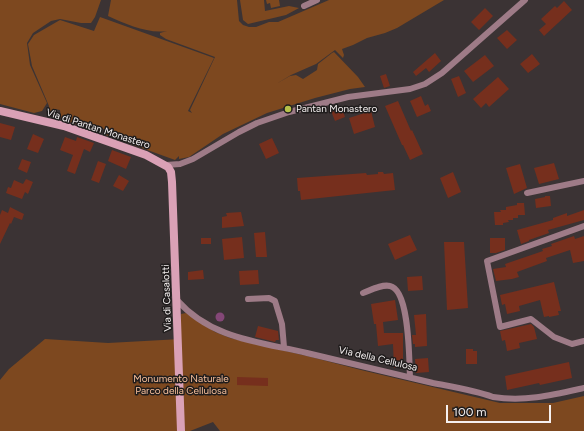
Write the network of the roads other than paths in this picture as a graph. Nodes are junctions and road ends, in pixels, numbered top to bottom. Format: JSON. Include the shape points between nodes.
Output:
{"nodes":[{"id":1,"x":317,"y":0,"type":"edge"},
{"id":2,"x":525,"y":0,"type":"edge"},
{"id":3,"x":304,"y":6,"type":"dead end"},
{"id":4,"x":0,"y":111,"type":"edge"},
{"id":5,"x":166,"y":165,"type":"junction"},
{"id":6,"x":584,"y":181,"type":"edge"},
{"id":7,"x":527,"y":192,"type":"dead end"},
{"id":8,"x":584,"y":226,"type":"edge"},
{"id":9,"x":364,"y":293,"type":"dead end"},
{"id":10,"x":248,"y":299,"type":"dead end"},
{"id":11,"x":177,"y":300,"type":"junction"},
{"id":12,"x":584,"y":341,"type":"edge"},
{"id":13,"x":284,"y":347,"type":"junction"},
{"id":14,"x":410,"y":377,"type":"junction"},
{"id":15,"x":584,"y":388,"type":"edge"},
{"id":16,"x":182,"y":431,"type":"edge"}],
"edges":[{"from":1,"to":3,"type":"street"},
{"from":2,"to":5,"type":"street","via":[[442,73],[425,84],[410,89],[352,96],[288,112],[257,123],[189,161]]},
{"from":4,"to":5,"type":"street","name":"Via di Pantan Monastero","via":[[64,126],[141,153]]},
{"from":5,"to":11,"type":"street","name":"Via di Casalotti","via":[[170,170],[172,182]]},
{"from":6,"to":7,"type":"street"},
{"from":8,"to":12,"type":"street","via":[[487,261],[500,327],[531,319],[554,337],[572,344]]},
{"from":9,"to":14,"type":"street","via":[[387,286],[396,290],[407,324]]},
{"from":10,"to":13,"type":"street","via":[[269,298],[275,301],[282,324]]},
{"from":11,"to":13,"type":"street","name":"Via della Cellulosa","via":[[216,330],[242,339]]},
{"from":11,"to":16,"type":"street","name":"Via di Casalotti"},
{"from":13,"to":14,"type":"street","name":"Via della Cellulosa"},
{"from":14,"to":15,"type":"street","name":"Via della Cellulosa","via":[[508,399],[544,397]]}]}
